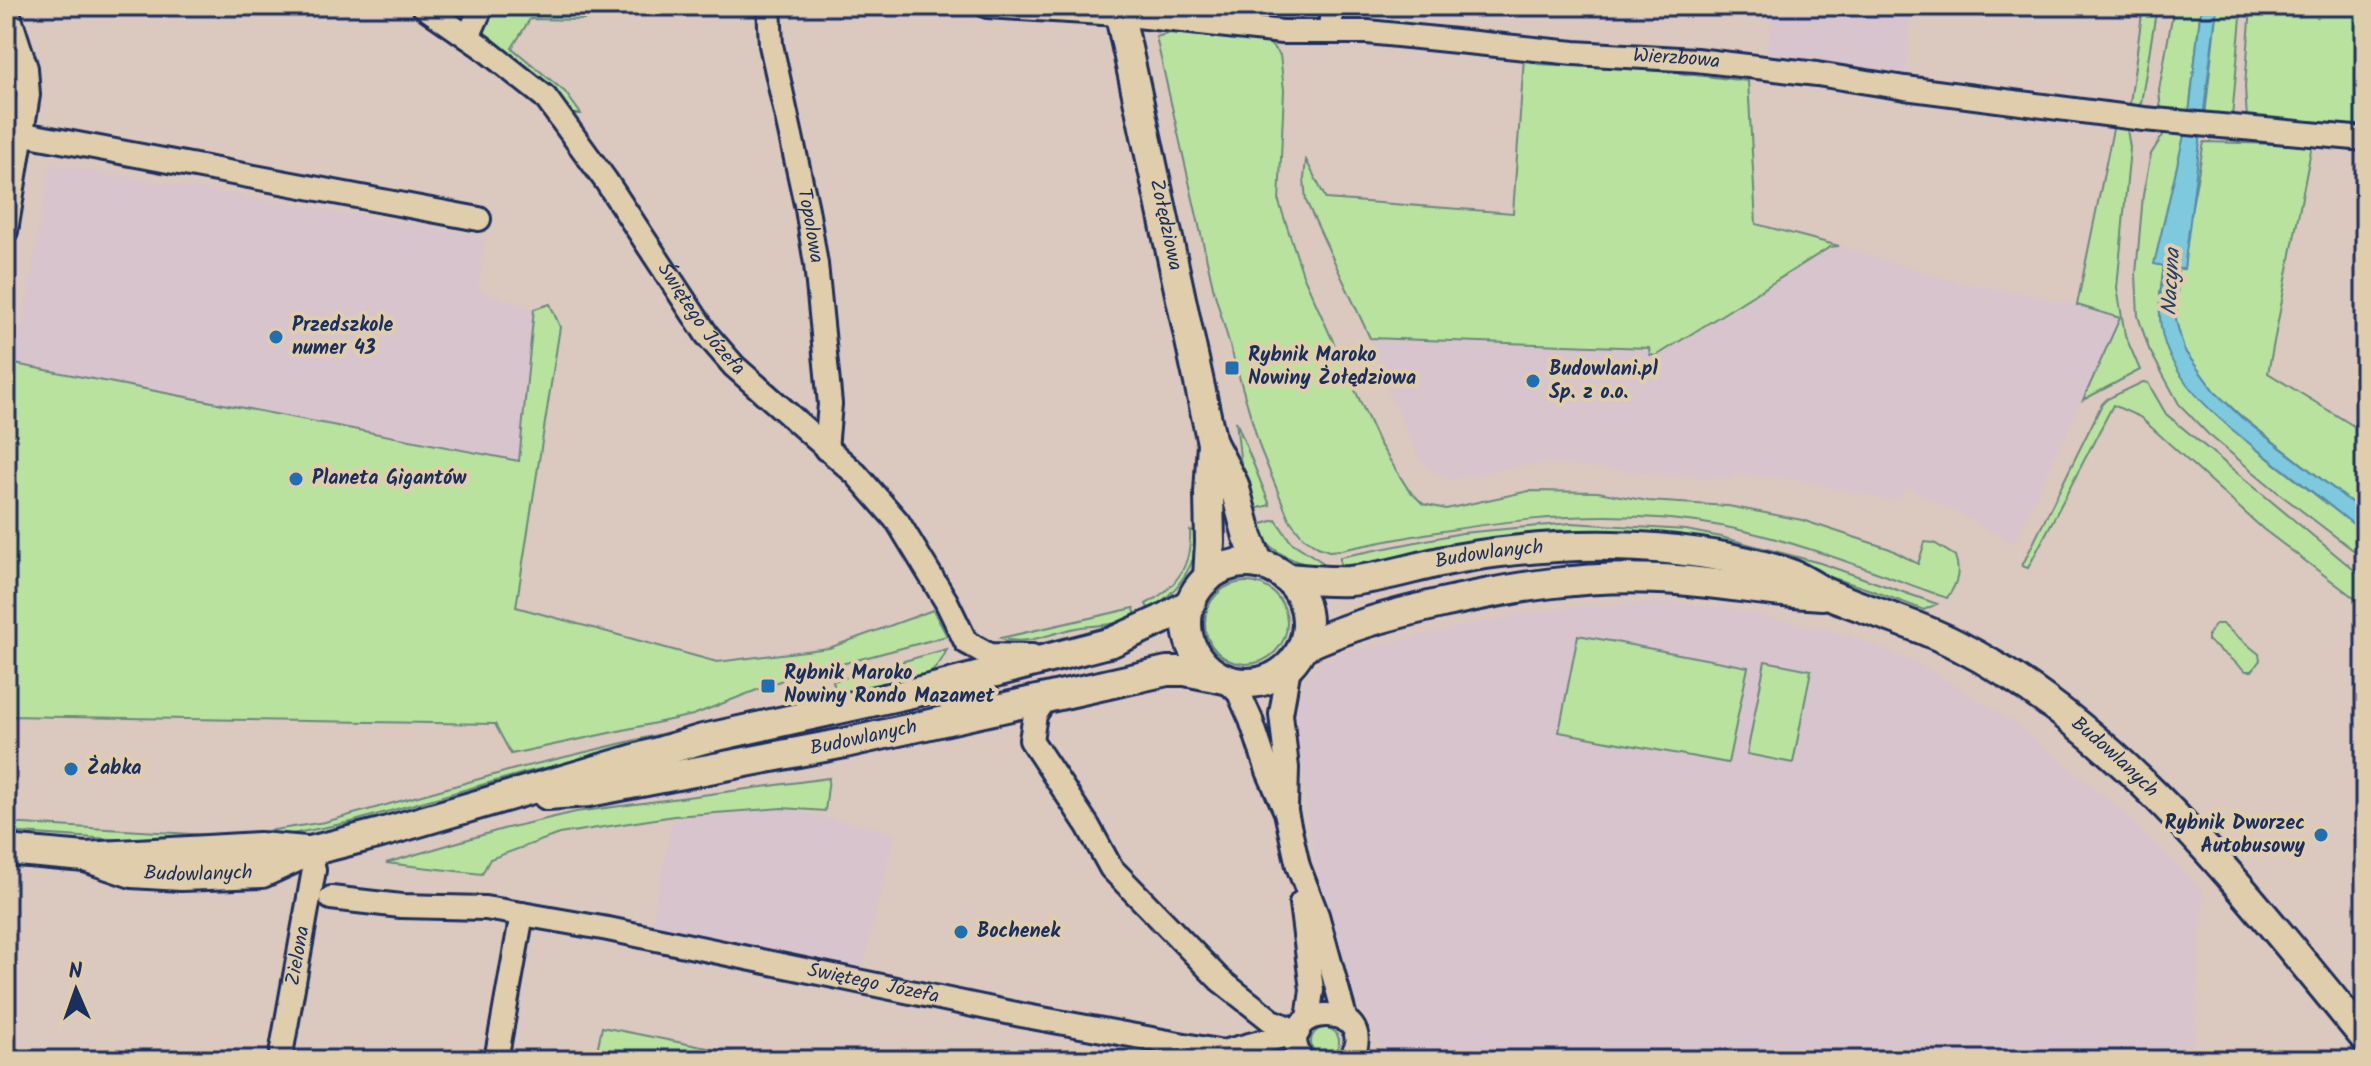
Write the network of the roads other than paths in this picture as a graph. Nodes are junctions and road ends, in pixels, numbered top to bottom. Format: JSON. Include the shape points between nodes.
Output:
{"nodes":[{"id":1,"x":6,"y":6,"type":"edge"},
{"id":2,"x":423,"y":6,"type":"edge"},
{"id":3,"x":482,"y":6,"type":"edge"},
{"id":4,"x":769,"y":6,"type":"edge"},
{"id":5,"x":987,"y":6,"type":"edge"},
{"id":6,"x":1332,"y":6,"type":"edge"},
{"id":7,"x":1118,"y":10,"type":"edge"},
{"id":8,"x":1330,"y":31,"type":"junction"},
{"id":9,"x":468,"y":37,"type":"junction"},
{"id":10,"x":24,"y":134,"type":"junction"},
{"id":11,"x":2365,"y":139,"type":"edge"},
{"id":12,"x":479,"y":219,"type":"dead end"},
{"id":13,"x":6,"y":231,"type":"edge"},
{"id":14,"x":1212,"y":443,"type":"junction"},
{"id":15,"x":826,"y":449,"type":"junction"},
{"id":16,"x":1259,"y":564,"type":"junction"},
{"id":17,"x":1208,"y":578,"type":"junction"},
{"id":18,"x":1286,"y":578,"type":"junction"},
{"id":19,"x":1831,"y":596,"type":"junction"},
{"id":20,"x":1191,"y":603,"type":"junction"},
{"id":21,"x":966,"y":642,"type":"junction"},
{"id":22,"x":1057,"y":657,"type":"junction"},
{"id":23,"x":1296,"y":657,"type":"junction"},
{"id":24,"x":1225,"y":679,"type":"junction"},
{"id":25,"x":946,"y":685,"type":"junction"},
{"id":26,"x":1046,"y":698,"type":"junction"},
{"id":27,"x":501,"y":799,"type":"junction"},
{"id":28,"x":1286,"y":812,"type":"junction"},
{"id":29,"x":6,"y":850,"type":"edge"},
{"id":30,"x":310,"y":851,"type":"junction"},
{"id":31,"x":1298,"y":866,"type":"junction"},
{"id":32,"x":331,"y":898,"type":"dead end"},
{"id":33,"x":522,"y":914,"type":"junction"},
{"id":34,"x":1303,"y":1025,"type":"junction"},
{"id":35,"x":2365,"y":1038,"type":"edge"},
{"id":36,"x":1350,"y":1040,"type":"edge"},
{"id":37,"x":1232,"y":1056,"type":"edge"},
{"id":38,"x":280,"y":1060,"type":"edge"},
{"id":39,"x":496,"y":1060,"type":"edge"},
{"id":40,"x":1302,"y":1060,"type":"edge"},
{"id":41,"x":1368,"y":1060,"type":"edge"}],
"edges":[{"from":1,"to":10,"type":"street","via":[[26,68]]},
{"from":2,"to":9,"type":"street","name":"Świętego Józefa"},
{"from":3,"to":9,"type":"street"},
{"from":4,"to":15,"type":"street","name":"Topolowa","via":[[771,45],[816,264],[830,404]]},
{"from":5,"to":7,"type":"street","name":"Wierzbowa"},
{"from":6,"to":8,"type":"street"},
{"from":7,"to":8,"type":"street","name":"Wierzbowa","via":[[1282,32]]},
{"from":7,"to":14,"type":"street","name":"Żołędziowa"},
{"from":8,"to":11,"type":"street","name":"Wierzbowa","via":[[1696,60],[2169,121]]},
{"from":9,"to":15,"type":"street","name":"Świętego Józefa","via":[[545,97],[707,335]]},
{"from":10,"to":12,"type":"street"},
{"from":10,"to":13,"type":"street"},
{"from":14,"to":16,"type":"street","name":"Żołędziowa","via":[[1234,485]]},
{"from":14,"to":17,"type":"street","name":"Żołędziowa"},
{"from":15,"to":21,"type":"street","name":"Świętego Józefa","via":[[898,522]]},
{"from":16,"to":17,"type":"street","via":[[1232,565]]},
{"from":16,"to":18,"type":"street"},
{"from":17,"to":20,"type":"street"},
{"from":18,"to":19,"type":"street","name":"Budowlanych","via":[[1350,581],[1471,556],[1581,546],[1649,547],[1708,554],[1791,574]]},
{"from":18,"to":23,"type":"street","via":[[1307,613],[1307,630]]},
{"from":19,"to":23,"type":"street","name":"Budowlanych","via":[[1662,579],[1583,578],[1429,606],[1346,629]]},
{"from":19,"to":35,"type":"street","name":"Budowlanych","via":[[1958,645],[2103,746],[2193,836]]},
{"from":20,"to":22,"type":"street","name":"Budowlanych","via":[[1135,634]]},
{"from":20,"to":24,"type":"street","via":[[1187,625],[1192,648],[1206,667]]},
{"from":21,"to":22,"type":"street","via":[[989,655]]},
{"from":21,"to":25,"type":"street"},
{"from":22,"to":25,"type":"street","name":"Budowlanych"},
{"from":23,"to":24,"type":"street","via":[[1259,682]]},
{"from":23,"to":28,"type":"street","via":[[1281,714]]},
{"from":24,"to":26,"type":"street","name":"Budowlanych","via":[[1167,671]]},
{"from":24,"to":28,"type":"street","via":[[1239,693]]},
{"from":25,"to":27,"type":"street","name":"Budowlanych","via":[[703,739]]},
{"from":26,"to":27,"type":"street","name":"Budowlanych","via":[[589,792]]},
{"from":26,"to":34,"type":"street","via":[[1035,715],[1031,740],[1111,868],[1220,980],[1272,1021]]},
{"from":27,"to":30,"type":"street","name":"Budowlanych"},
{"from":28,"to":31,"type":"street"},
{"from":29,"to":30,"type":"street","name":"Budowlanych","via":[[85,857],[259,847]]},
{"from":30,"to":38,"type":"street","name":"Zielona","via":[[314,870]]},
{"from":31,"to":34,"type":"street","via":[[1312,990]]},
{"from":31,"to":36,"type":"street","via":[[1317,915]]},
{"from":32,"to":33,"type":"street","name":"Świętego Józefa"},
{"from":33,"to":37,"type":"street","name":"Świętego Józefa"},
{"from":33,"to":39,"type":"street"},
{"from":34,"to":36,"type":"street","via":[[1328,1013]]},
{"from":34,"to":37,"type":"street","name":"Świętego Józefa"},
{"from":34,"to":40,"type":"street","via":[[1296,1046]]},
{"from":36,"to":41,"type":"street"}]}
